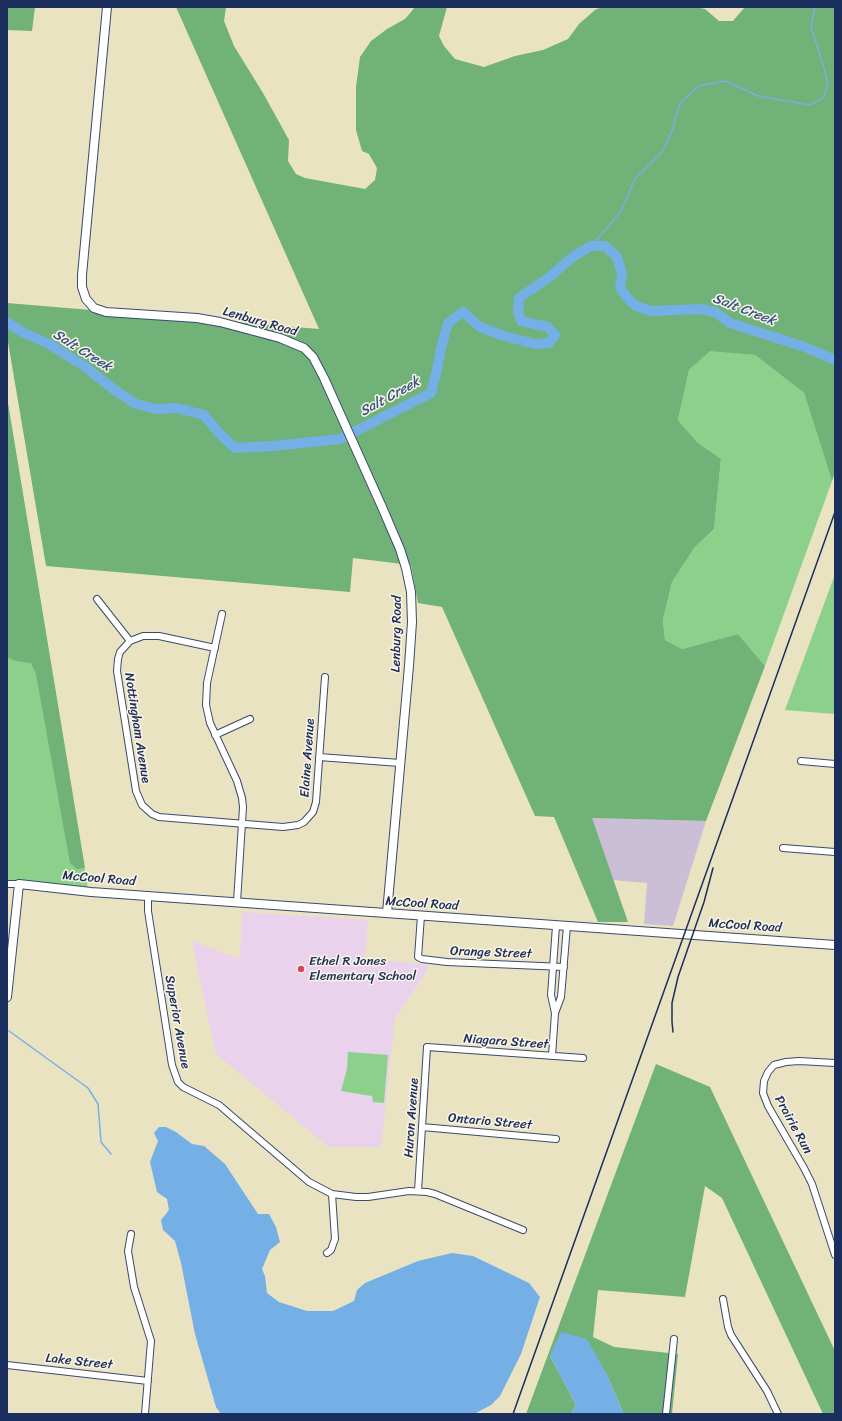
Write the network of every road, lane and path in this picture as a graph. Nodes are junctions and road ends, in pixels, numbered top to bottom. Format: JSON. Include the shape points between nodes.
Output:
{"nodes":[{"id":1,"x":107,"y":7,"type":"edge"},
{"id":2,"x":97,"y":599,"type":"dead end"},
{"id":3,"x":222,"y":614,"type":"dead end"},
{"id":4,"x":130,"y":641,"type":"junction"},
{"id":5,"x":215,"y":648,"type":"junction"},
{"id":6,"x":325,"y":677,"type":"dead end"},
{"id":7,"x":250,"y":719,"type":"dead end"},
{"id":8,"x":215,"y":735,"type":"junction"},
{"id":9,"x":319,"y":757,"type":"junction"},
{"id":10,"x":801,"y":761,"type":"dead end"},
{"id":11,"x":400,"y":763,"type":"junction"},
{"id":12,"x":835,"y":764,"type":"edge"},
{"id":13,"x":242,"y":824,"type":"junction"},
{"id":14,"x":783,"y":848,"type":"dead end"},
{"id":15,"x":835,"y":852,"type":"edge"},
{"id":16,"x":7,"y":884,"type":"edge"},
{"id":17,"x":19,"y":884,"type":"junction"},
{"id":18,"x":148,"y":895,"type":"junction"},
{"id":19,"x":237,"y":902,"type":"junction"},
{"id":20,"x":387,"y":914,"type":"junction"},
{"id":21,"x":421,"y":916,"type":"junction"},
{"id":22,"x":556,"y":926,"type":"junction"},
{"id":23,"x":567,"y":926,"type":"junction"},
{"id":24,"x":835,"y":945,"type":"edge"},
{"id":25,"x":553,"y":967,"type":"junction"},
{"id":26,"x":564,"y":967,"type":"junction"},
{"id":27,"x":7,"y":997,"type":"edge"},
{"id":28,"x":555,"y":1014,"type":"junction"},
{"id":29,"x":427,"y":1047,"type":"joint"},
{"id":30,"x":552,"y":1056,"type":"junction"},
{"id":31,"x":583,"y":1058,"type":"dead end"},
{"id":32,"x":835,"y":1063,"type":"edge"},
{"id":33,"x":422,"y":1127,"type":"junction"},
{"id":34,"x":556,"y":1139,"type":"dead end"},
{"id":35,"x":418,"y":1191,"type":"junction"},
{"id":36,"x":332,"y":1194,"type":"junction"},
{"id":37,"x":523,"y":1230,"type":"dead end"},
{"id":38,"x":131,"y":1234,"type":"dead end"},
{"id":39,"x":327,"y":1253,"type":"dead end"},
{"id":40,"x":835,"y":1255,"type":"edge"},
{"id":41,"x":723,"y":1299,"type":"dead end"},
{"id":42,"x":674,"y":1339,"type":"dead end"},
{"id":43,"x":7,"y":1365,"type":"edge"},
{"id":44,"x":148,"y":1381,"type":"junction"},
{"id":45,"x":144,"y":1414,"type":"edge"},
{"id":46,"x":666,"y":1414,"type":"edge"},
{"id":47,"x":778,"y":1414,"type":"edge"}],
"edges":[{"from":1,"to":11,"type":"street","name":"Lenburg Road","via":[[82,275],[86,299],[94,308],[106,312],[197,318],[280,338],[299,346],[317,363],[400,549],[410,586],[412,622]]},
{"from":2,"to":4,"type":"street"},
{"from":3,"to":5,"type":"street"},
{"from":4,"to":5,"type":"street","via":[[149,635]]},
{"from":4,"to":13,"type":"street","name":"Nottingham Avenue","via":[[120,652],[116,671],[136,791],[142,805],[159,817]]},
{"from":5,"to":8,"type":"street","via":[[206,696],[208,714]]},
{"from":6,"to":9,"type":"street","name":"Elaine Avenue"},
{"from":7,"to":8,"type":"street"},
{"from":8,"to":13,"type":"street","via":[[240,790]]},
{"from":9,"to":11,"type":"street"},
{"from":9,"to":13,"type":"street","name":"Elaine Avenue","via":[[315,807],[304,822],[291,827]]},
{"from":10,"to":12,"type":"street"},
{"from":11,"to":20,"type":"street","name":"Lenburg Road"},
{"from":13,"to":19,"type":"street"},
{"from":14,"to":15,"type":"street"},
{"from":16,"to":17,"type":"street","name":"McCool Road"},
{"from":17,"to":18,"type":"street","name":"McCool Road"},
{"from":17,"to":27,"type":"street"},
{"from":18,"to":19,"type":"street","name":"McCool Road"},
{"from":18,"to":36,"type":"street","name":"Superior Avenue","via":[[148,911],[172,1065],[178,1082],[189,1091],[219,1105],[310,1182]]},
{"from":19,"to":20,"type":"street","name":"McCool Road"},
{"from":20,"to":21,"type":"street","name":"McCool Road"},
{"from":21,"to":22,"type":"street","name":"McCool Road"},
{"from":21,"to":25,"type":"street","name":"Orange Street","via":[[418,957],[430,961]]},
{"from":22,"to":23,"type":"street","name":"McCool Road"},
{"from":22,"to":25,"type":"street"},
{"from":23,"to":24,"type":"street","name":"McCool Road"},
{"from":23,"to":26,"type":"street"},
{"from":25,"to":26,"type":"street","name":"Orange Street"},
{"from":25,"to":28,"type":"street","via":[[551,995]]},
{"from":26,"to":28,"type":"street","via":[[561,997]]},
{"from":28,"to":30,"type":"street"},
{"from":29,"to":30,"type":"street","name":"Niagara Street"},
{"from":29,"to":33,"type":"street","name":"Huron Avenue"},
{"from":30,"to":31,"type":"street","name":"Niagara Street"},
{"from":32,"to":40,"type":"street","name":"Prairie Run","via":[[798,1061],[774,1066],[764,1081],[763,1093],[812,1184]]},
{"from":33,"to":34,"type":"street","name":"Ontario Street"},
{"from":33,"to":35,"type":"street","name":"Huron Avenue"},
{"from":35,"to":36,"type":"street","via":[[368,1197]]},
{"from":35,"to":37,"type":"street","via":[[435,1194]]},
{"from":36,"to":39,"type":"street","via":[[335,1239]]},
{"from":38,"to":44,"type":"street","via":[[128,1251],[134,1287],[151,1341]]},
{"from":41,"to":47,"type":"street","via":[[731,1335],[767,1391]]},
{"from":42,"to":46,"type":"street"},
{"from":43,"to":44,"type":"street","name":"Lake Street"},
{"from":44,"to":45,"type":"street"}]}
